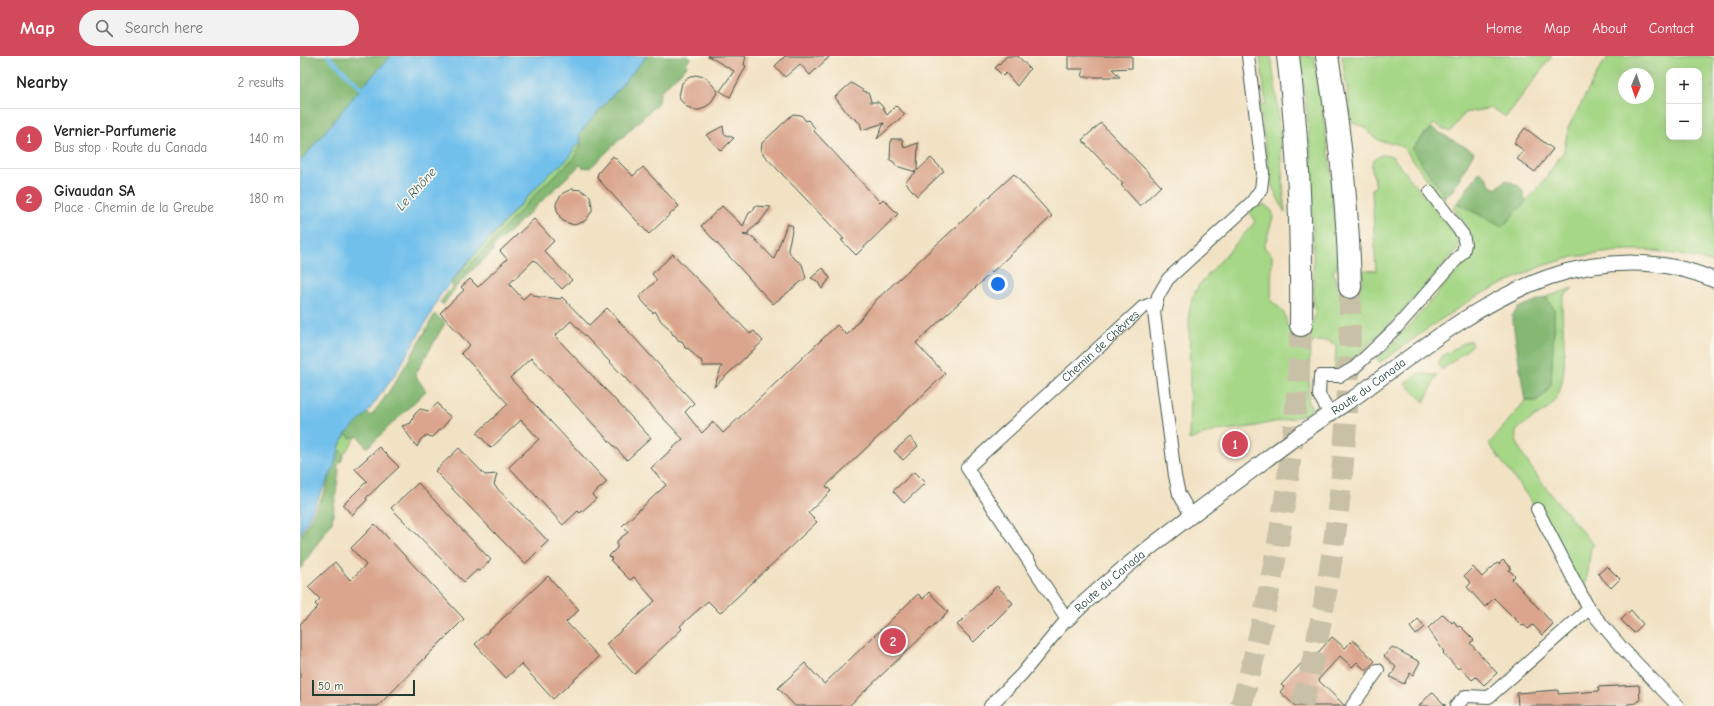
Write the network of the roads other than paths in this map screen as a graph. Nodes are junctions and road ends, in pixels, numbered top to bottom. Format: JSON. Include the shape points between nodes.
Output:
{"nodes":[{"id":1,"x":1248,"y":56,"type":"edge"},
{"id":2,"x":1288,"y":56,"type":"edge"},
{"id":3,"x":1327,"y":56,"type":"edge"},
{"id":4,"x":1430,"y":192,"type":"dead end"},
{"id":5,"x":1714,"y":280,"type":"edge"},
{"id":6,"x":1350,"y":287,"type":"tunnel mouth"},
{"id":7,"x":1156,"y":302,"type":"junction"},
{"id":8,"x":1301,"y":325,"type":"tunnel mouth"},
{"id":9,"x":1330,"y":414,"type":"junction"},
{"id":10,"x":1537,"y":509,"type":"dead end"},
{"id":11,"x":1191,"y":515,"type":"junction"},
{"id":12,"x":1589,"y":609,"type":"junction"},
{"id":13,"x":1067,"y":619,"type":"junction"},
{"id":14,"x":1378,"y":670,"type":"dead end"},
{"id":15,"x":990,"y":706,"type":"edge"},
{"id":16,"x":1352,"y":706,"type":"edge"},
{"id":17,"x":1456,"y":706,"type":"edge"},
{"id":18,"x":1678,"y":706,"type":"edge"}],
"edges":[{"from":1,"to":7,"type":"street","via":[[1263,173],[1261,189],[1252,202],[1168,279]]},
{"from":2,"to":8,"type":"highway","via":[[1299,182]]},
{"from":3,"to":6,"type":"highway","via":[[1342,159]]},
{"from":4,"to":9,"type":"street","via":[[1463,235],[1466,244],[1463,252],[1397,327],[1354,368],[1340,376],[1320,376],[1319,395]]},
{"from":5,"to":9,"type":"street","name":"Route du Canada","via":[[1688,270],[1634,263],[1580,268],[1550,277],[1505,296],[1466,318]]},
{"from":7,"to":11,"type":"street","via":[[1155,321],[1175,476],[1179,494]]},
{"from":7,"to":13,"type":"street","name":"Chemin de Chèvres","via":[[1143,307],[967,468]]},
{"from":9,"to":11,"type":"street","name":"Route du Canada"},
{"from":10,"to":12,"type":"street"},
{"from":11,"to":13,"type":"street","name":"Route du Canada","via":[[1094,593]]},
{"from":12,"to":17,"type":"street","via":[[1489,697],[1466,696]]},
{"from":12,"to":18,"type":"street","via":[[1622,648]]},
{"from":13,"to":15,"type":"street","via":[[1022,674]]},
{"from":14,"to":16,"type":"street"}]}
